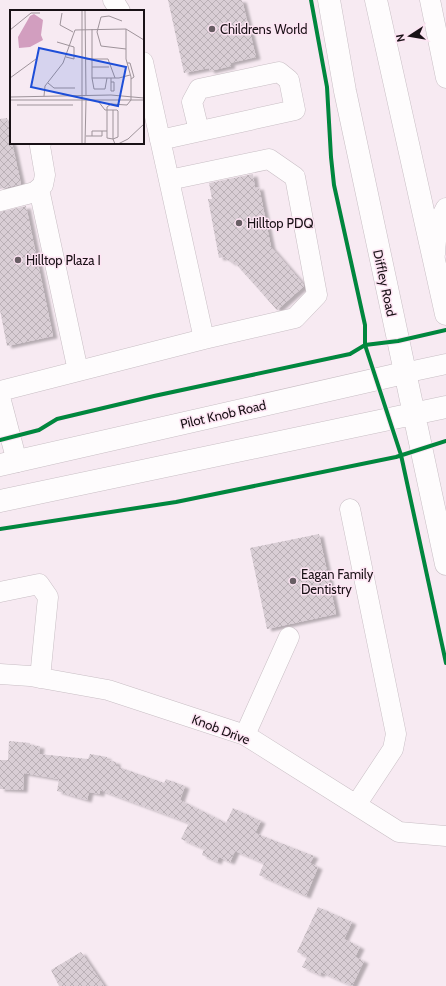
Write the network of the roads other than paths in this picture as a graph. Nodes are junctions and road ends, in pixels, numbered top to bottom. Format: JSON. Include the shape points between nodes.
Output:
{"nodes":[{"id":1,"x":113,"y":0,"type":"edge"},
{"id":2,"x":329,"y":0,"type":"edge"},
{"id":3,"x":376,"y":0,"type":"edge"},
{"id":4,"x":430,"y":0,"type":"edge"},
{"id":5,"x":119,"y":10,"type":"edge"},
{"id":6,"x":144,"y":72,"type":"edge"},
{"id":7,"x":446,"y":78,"type":"edge"},
{"id":8,"x":146,"y":93,"type":"edge"},
{"id":9,"x":199,"y":131,"type":"junction"},
{"id":10,"x":160,"y":140,"type":"junction"},
{"id":11,"x":41,"y":144,"type":"edge"},
{"id":12,"x":169,"y":180,"type":"junction"},
{"id":13,"x":39,"y":189,"type":"junction"},
{"id":14,"x":0,"y":201,"type":"edge"},
{"id":15,"x":446,"y":208,"type":"edge"},
{"id":16,"x":435,"y":264,"type":"junction"},
{"id":17,"x":446,"y":314,"type":"edge"},
{"id":18,"x":204,"y":339,"type":"junction"},
{"id":19,"x":446,"y":364,"type":"edge"},
{"id":20,"x":78,"y":371,"type":"junction"},
{"id":21,"x":404,"y":372,"type":"junction"},
{"id":22,"x":0,"y":391,"type":"edge"},
{"id":23,"x":0,"y":397,"type":"edge"},
{"id":24,"x":446,"y":407,"type":"edge"},
{"id":25,"x":413,"y":414,"type":"junction"},
{"id":26,"x":8,"y":463,"type":"edge"},
{"id":27,"x":0,"y":500,"type":"edge"},
{"id":28,"x":350,"y":509,"type":"dead end"},
{"id":29,"x":446,"y":564,"type":"edge"},
{"id":30,"x":0,"y":592,"type":"edge"},
{"id":31,"x":288,"y":637,"type":"dead end"},
{"id":32,"x":0,"y":674,"type":"edge"},
{"id":33,"x":40,"y":678,"type":"junction"},
{"id":34,"x":244,"y":735,"type":"junction"},
{"id":35,"x":356,"y":805,"type":"junction"},
{"id":36,"x":446,"y":836,"type":"edge"}],
"edges":[{"from":1,"to":5,"type":"street"},
{"from":2,"to":21,"type":"main road","name":"Diffley Road","via":[[345,91]]},
{"from":3,"to":16,"type":"main road"},
{"from":4,"to":7,"type":"street"},
{"from":6,"to":8,"type":"street"},
{"from":8,"to":10,"type":"street"},
{"from":9,"to":9,"type":"street","via":[[295,110],[289,80],[279,72],[199,89],[192,102]]},
{"from":9,"to":10,"type":"street"},
{"from":10,"to":12,"type":"street"},
{"from":11,"to":13,"type":"street","via":[[45,175],[44,185]]},
{"from":12,"to":18,"type":"street"},
{"from":12,"to":18,"type":"street","via":[[269,159],[294,177],[317,295],[295,318]]},
{"from":13,"to":14,"type":"street"},
{"from":13,"to":20,"type":"street"},
{"from":15,"to":16,"type":"street","via":[[436,233]]},
{"from":16,"to":17,"type":"main road"},
{"from":18,"to":20,"type":"street"},
{"from":19,"to":21,"type":"street","name":"Pilot Knob Road"},
{"from":20,"to":22,"type":"street"},
{"from":21,"to":25,"type":"main road","name":"Diffley Road"},
{"from":21,"to":26,"type":"main road","name":"Pilot Knob Road"},
{"from":23,"to":26,"type":"street"},
{"from":24,"to":25,"type":"main road"},
{"from":25,"to":27,"type":"main road"},
{"from":25,"to":29,"type":"main road","name":"Diffley Road"},
{"from":28,"to":35,"type":"street","via":[[396,734],[393,749]]},
{"from":30,"to":33,"type":"street","via":[[39,584],[48,597]]},
{"from":31,"to":34,"type":"street"},
{"from":32,"to":33,"type":"street","name":"Knob Drive"},
{"from":33,"to":34,"type":"street","name":"Knob Drive","via":[[108,690]]},
{"from":34,"to":35,"type":"street","name":"Knob Drive"},
{"from":35,"to":36,"type":"street","name":"Knob Drive","via":[[399,832]]}]}
